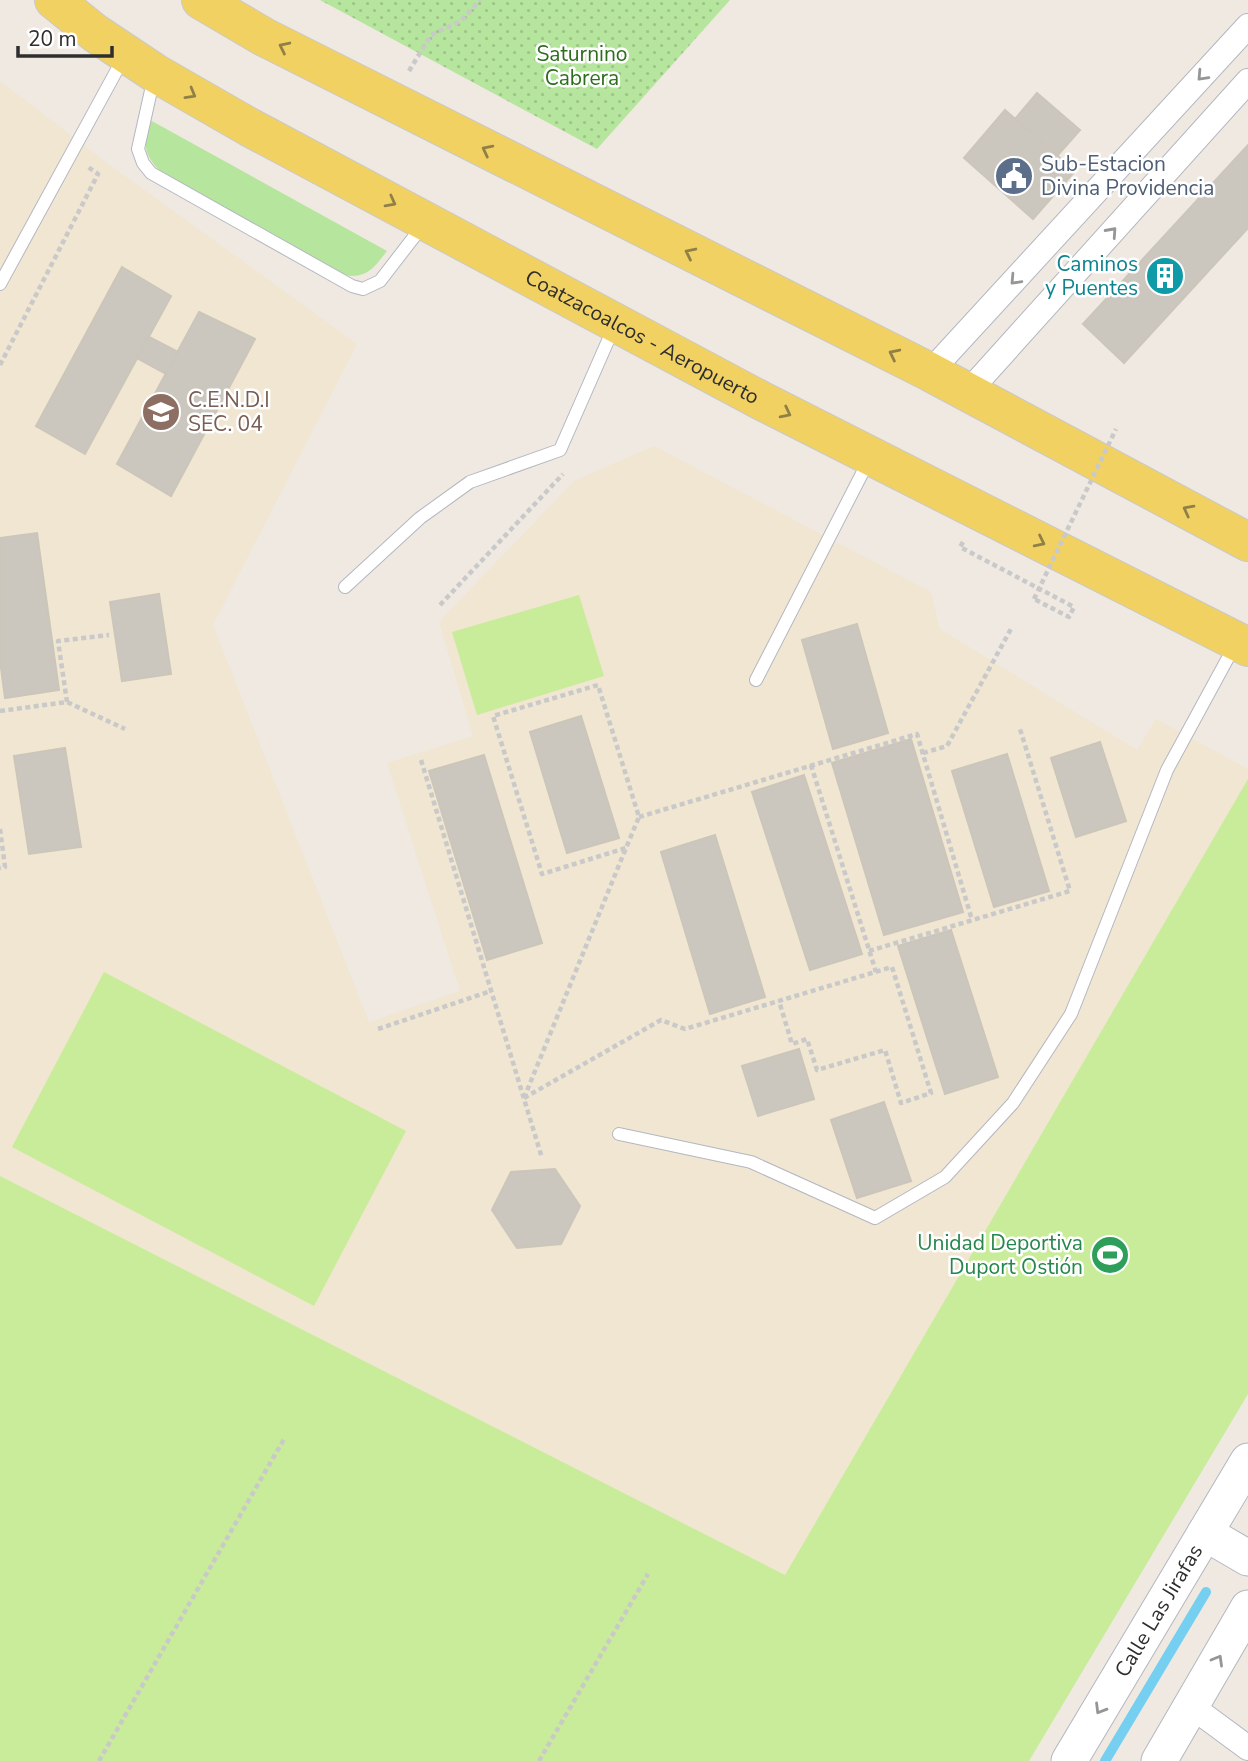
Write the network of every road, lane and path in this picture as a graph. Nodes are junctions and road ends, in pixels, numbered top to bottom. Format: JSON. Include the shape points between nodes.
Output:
{"nodes":[{"id":1,"x":54,"y":0,"type":"edge"},
{"id":2,"x":201,"y":0,"type":"edge"},
{"id":3,"x":481,"y":0,"type":"edge"},
{"id":4,"x":1248,"y":26,"type":"edge"},
{"id":5,"x":141,"y":63,"type":"junction"},
{"id":6,"x":1248,"y":81,"type":"edge"},
{"id":7,"x":392,"y":101,"type":"junction"},
{"id":8,"x":71,"y":154,"type":"junction"},
{"id":9,"x":426,"y":221,"type":"junction"},
{"id":10,"x":0,"y":284,"type":"edge"},
{"id":11,"x":616,"y":324,"type":"junction"},
{"id":12,"x":0,"y":365,"type":"edge"},
{"id":13,"x":930,"y":372,"type":"junction"},
{"id":14,"x":968,"y":392,"type":"junction"},
{"id":15,"x":1116,"y":429,"type":"dead end"},
{"id":16,"x":559,"y":450,"type":"junction"},
{"id":17,"x":871,"y":457,"type":"junction"},
{"id":18,"x":1248,"y":542,"type":"edge"},
{"id":19,"x":960,"y":547,"type":"dead end"},
{"id":20,"x":345,"y":587,"type":"dead end"},
{"id":21,"x":440,"y":605,"type":"dead end"},
{"id":22,"x":1012,"y":627,"type":"dead end"},
{"id":23,"x":108,"y":635,"type":"dead end"},
{"id":24,"x":1243,"y":644,"type":"edge"},
{"id":25,"x":756,"y":680,"type":"dead end"},
{"id":26,"x":67,"y":702,"type":"junction"},
{"id":27,"x":0,"y":711,"type":"edge"},
{"id":28,"x":125,"y":729,"type":"dead end"},
{"id":29,"x":1020,"y":729,"type":"dead end"},
{"id":30,"x":923,"y":754,"type":"junction"},
{"id":31,"x":421,"y":760,"type":"dead end"},
{"id":32,"x":811,"y":765,"type":"junction"},
{"id":33,"x":639,"y":817,"type":"junction"},
{"id":34,"x":0,"y":829,"type":"edge"},
{"id":35,"x":626,"y":848,"type":"junction"},
{"id":36,"x":0,"y":868,"type":"edge"},
{"id":37,"x":972,"y":920,"type":"junction"},
{"id":38,"x":869,"y":951,"type":"junction"},
{"id":39,"x":876,"y":972,"type":"junction"},
{"id":40,"x":491,"y":992,"type":"junction"},
{"id":41,"x":779,"y":1001,"type":"junction"},
{"id":42,"x":378,"y":1029,"type":"dead end"},
{"id":43,"x":524,"y":1098,"type":"junction"},
{"id":44,"x":619,"y":1134,"type":"dead end"},
{"id":45,"x":542,"y":1158,"type":"dead end"},
{"id":46,"x":284,"y":1439,"type":"dead end"},
{"id":47,"x":1248,"y":1461,"type":"edge"},
{"id":48,"x":1205,"y":1533,"type":"junction"},
{"id":49,"x":1248,"y":1558,"type":"edge"},
{"id":50,"x":648,"y":1574,"type":"dead end"},
{"id":51,"x":1248,"y":1608,"type":"edge"},
{"id":52,"x":1191,"y":1706,"type":"junction"},
{"id":53,"x":1248,"y":1748,"type":"edge"},
{"id":54,"x":99,"y":1761,"type":"edge"},
{"id":55,"x":539,"y":1761,"type":"edge"},
{"id":56,"x":1069,"y":1761,"type":"edge"},
{"id":57,"x":1158,"y":1761,"type":"edge"}],
"edges":[{"from":1,"to":5,"type":"main road","name":"Coatzacoalcos - Aeropuerto"},
{"from":7,"to":2,"type":"main road","one_way":true},
{"from":3,"to":7,"type":"path","via":[[461,21],[430,35]]},
{"from":4,"to":13,"type":"street","one_way":true},
{"from":5,"to":8,"type":"lane"},
{"from":5,"to":9,"type":"main road","name":"Coatzacoalcos - Aeropuerto","one_way":true,"via":[[249,127]]},
{"from":5,"to":9,"type":"lane","via":[[138,149],[151,173],[352,286],[363,289],[380,281]]},
{"from":14,"to":6,"type":"street","one_way":true},
{"from":13,"to":7,"type":"main road","one_way":true},
{"from":8,"to":10,"type":"lane"},
{"from":8,"to":12,"type":"path","via":[[98,174]]},
{"from":9,"to":11,"type":"main road","name":"Coatzacoalcos - Aeropuerto"},
{"from":11,"to":16,"type":"lane"},
{"from":11,"to":17,"type":"main road","name":"Coatzacoalcos - Aeropuerto","one_way":true},
{"from":13,"to":14,"type":"main road"},
{"from":18,"to":14,"type":"main road","one_way":true},
{"from":15,"to":19,"type":"path","bridge":true,"via":[[1034,599],[1069,617],[1074,607]]},
{"from":16,"to":20,"type":"lane","via":[[470,482],[421,518]]},
{"from":16,"to":21,"type":"path","via":[[575,462]]},
{"from":17,"to":24,"type":"main road","name":"Coatzacoalcos - Aeropuerto","one_way":true},
{"from":17,"to":25,"type":"lane"},
{"from":22,"to":30,"type":"path","via":[[947,746]]},
{"from":23,"to":26,"type":"path","via":[[58,641]]},
{"from":24,"to":44,"type":"lane","via":[[1167,770],[1071,1014],[1013,1103],[945,1177],[875,1218],[751,1162]]},
{"from":26,"to":27,"type":"path"},
{"from":26,"to":28,"type":"path"},
{"from":29,"to":37,"type":"path","via":[[1070,891]]},
{"from":30,"to":32,"type":"path","via":[[917,733]]},
{"from":30,"to":37,"type":"path"},
{"from":31,"to":40,"type":"path"},
{"from":32,"to":33,"type":"path"},
{"from":32,"to":38,"type":"path"},
{"from":33,"to":35,"type":"path"},
{"from":33,"to":35,"type":"path","via":[[598,685],[493,716],[542,874]]},
{"from":34,"to":36,"type":"path","via":[[5,867]]},
{"from":35,"to":43,"type":"path"},
{"from":37,"to":38,"type":"path"},
{"from":38,"to":39,"type":"path"},
{"from":39,"to":41,"type":"path"},
{"from":39,"to":41,"type":"path","via":[[892,967],[931,1093],[901,1103],[885,1049],[817,1070],[807,1039],[792,1044]]},
{"from":40,"to":42,"type":"path"},
{"from":40,"to":43,"type":"path"},
{"from":41,"to":43,"type":"path","via":[[685,1029],[661,1020]]},
{"from":43,"to":45,"type":"path"},
{"from":46,"to":54,"type":"path"},
{"from":47,"to":48,"type":"main road","name":"Calle Las Jirafas"},
{"from":48,"to":49,"type":"main road"},
{"from":48,"to":56,"type":"main road","name":"Calle Las Jirafas","one_way":true},
{"from":50,"to":55,"type":"path"},
{"from":52,"to":51,"type":"main road","one_way":true},
{"from":52,"to":53,"type":"street"},
{"from":52,"to":57,"type":"main road"}]}
